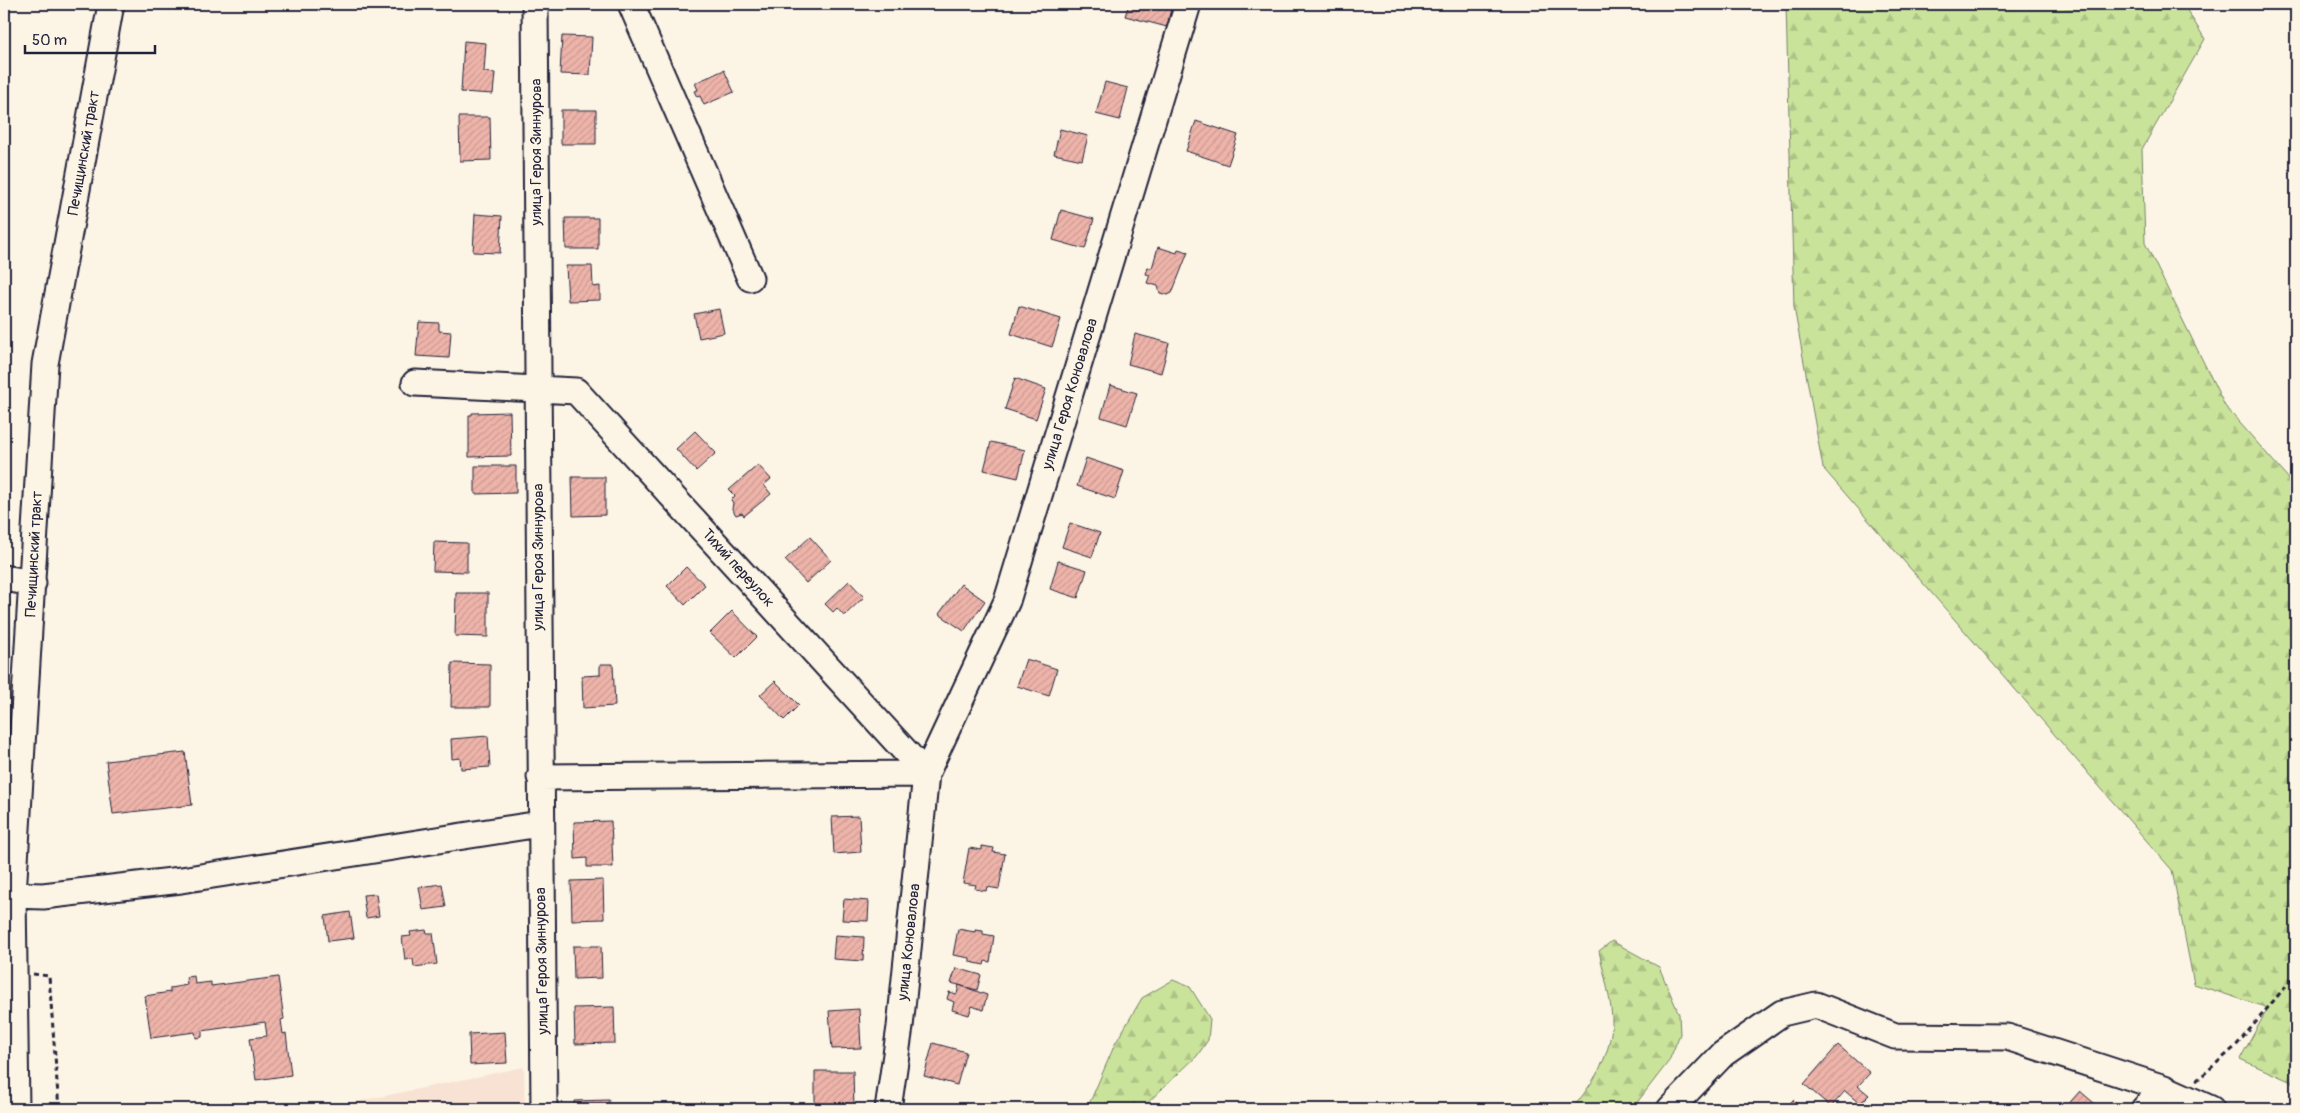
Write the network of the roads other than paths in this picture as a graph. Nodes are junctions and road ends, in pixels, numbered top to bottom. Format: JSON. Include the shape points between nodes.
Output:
{"nodes":[{"id":1,"x":111,"y":4,"type":"edge"},
{"id":2,"x":535,"y":4,"type":"edge"},
{"id":3,"x":631,"y":4,"type":"edge"},
{"id":4,"x":1188,"y":4,"type":"edge"},
{"id":5,"x":750,"y":278,"type":"dead end"},
{"id":6,"x":415,"y":383,"type":"dead end"},
{"id":7,"x":537,"y":388,"type":"junction"},
{"id":8,"x":4,"y":578,"type":"edge"},
{"id":9,"x":33,"y":583,"type":"junction"},
{"id":10,"x":13,"y":764,"type":"edge"},
{"id":11,"x":926,"y":774,"type":"junction"},
{"id":12,"x":540,"y":777,"type":"junction"},
{"id":13,"x":540,"y":824,"type":"junction"},
{"id":14,"x":10,"y":906,"type":"edge"},
{"id":15,"x":10,"y":1053,"type":"edge"},
{"id":16,"x":2172,"y":1091,"type":"junction"},
{"id":17,"x":16,"y":1109,"type":"edge"},
{"id":18,"x":544,"y":1109,"type":"edge"},
{"id":19,"x":888,"y":1109,"type":"edge"},
{"id":20,"x":1670,"y":1109,"type":"edge"},
{"id":21,"x":2144,"y":1109,"type":"edge"},
{"id":22,"x":2211,"y":1109,"type":"edge"}],
"edges":[{"from":1,"to":9,"type":"street","name":"Печищинский тракт","via":[[45,364]]},
{"from":2,"to":7,"type":"street","name":"улица Героя Зиннурова"},
{"from":3,"to":5,"type":"street"},
{"from":4,"to":11,"type":"street","name":"улица Героя Коновалова","via":[[1007,602]]},
{"from":6,"to":7,"type":"street","name":"Тихий переулок"},
{"from":7,"to":11,"type":"street","name":"Тихий переулок","via":[[576,391]]},
{"from":7,"to":12,"type":"street","name":"улица Героя Зиннурова"},
{"from":8,"to":9,"type":"street"},
{"from":9,"to":10,"type":"street","name":"Печищинский тракт"},
{"from":10,"to":14,"type":"street","name":"Печищинский тракт"},
{"from":11,"to":12,"type":"street"},
{"from":11,"to":19,"type":"street","name":"улица Коновалова","via":[[901,1017]]},
{"from":12,"to":13,"type":"street","name":"улица Героя Зиннурова"},
{"from":13,"to":14,"type":"street","via":[[181,880],[43,896]]},
{"from":13,"to":18,"type":"street","name":"улица Героя Зиннурова"},
{"from":14,"to":15,"type":"street","name":"Печищинский тракт","via":[[14,972]]},
{"from":15,"to":17,"type":"street","name":"Печищинский тракт"},
{"from":16,"to":20,"type":"street","via":[[2008,1036],[1895,1036],[1816,1005],[1782,1013],[1723,1054]]},
{"from":16,"to":21,"type":"street"},
{"from":16,"to":22,"type":"street"}]}
